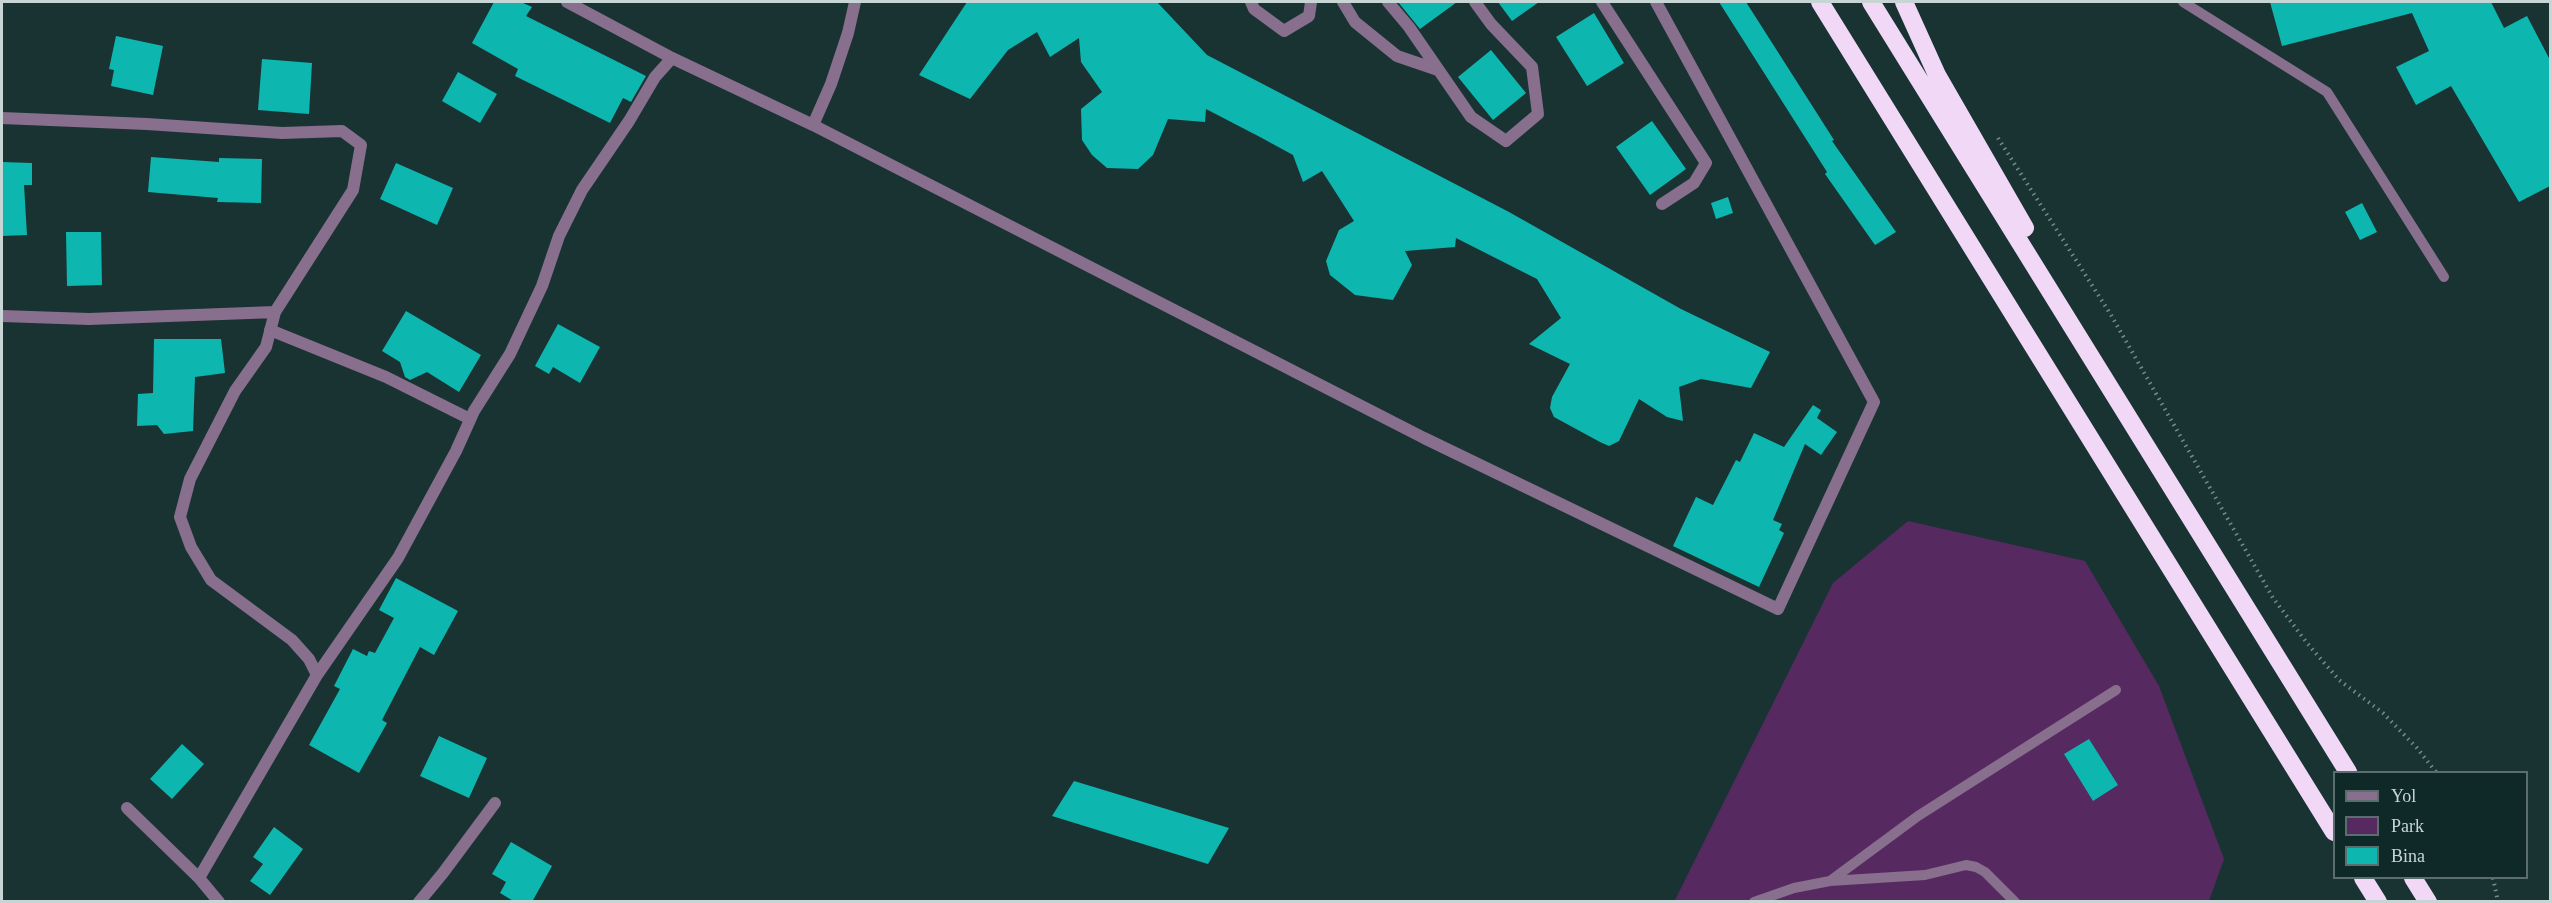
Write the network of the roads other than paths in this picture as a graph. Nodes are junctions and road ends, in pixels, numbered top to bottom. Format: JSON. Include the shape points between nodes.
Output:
{"nodes":[{"id":1,"x":567,"y":2,"type":"edge"},
{"id":2,"x":855,"y":2,"type":"edge"},
{"id":3,"x":1251,"y":2,"type":"edge"},
{"id":4,"x":1311,"y":2,"type":"edge"},
{"id":5,"x":1343,"y":2,"type":"edge"},
{"id":6,"x":1388,"y":2,"type":"edge"},
{"id":7,"x":1475,"y":2,"type":"edge"},
{"id":8,"x":1602,"y":2,"type":"edge"},
{"id":9,"x":1656,"y":2,"type":"edge"},
{"id":10,"x":1820,"y":2,"type":"edge"},
{"id":11,"x":1870,"y":2,"type":"edge"},
{"id":12,"x":1904,"y":2,"type":"edge"},
{"id":13,"x":2183,"y":2,"type":"edge"},
{"id":14,"x":672,"y":58,"type":"junction"},
{"id":15,"x":1438,"y":70,"type":"junction"},
{"id":16,"x":2,"y":118,"type":"edge"},
{"id":17,"x":813,"y":125,"type":"junction"},
{"id":18,"x":1662,"y":204,"type":"dead end"},
{"id":19,"x":2444,"y":277,"type":"dead end"},
{"id":20,"x":275,"y":312,"type":"junction"},
{"id":21,"x":2,"y":316,"type":"edge"},
{"id":22,"x":270,"y":330,"type":"junction"},
{"id":23,"x":470,"y":419,"type":"junction"},
{"id":24,"x":2205,"y":542,"type":"junction"},
{"id":25,"x":317,"y":675,"type":"junction"},
{"id":26,"x":2116,"y":690,"type":"dead end"},
{"id":27,"x":2347,"y":771,"type":"edge"},
{"id":28,"x":495,"y":803,"type":"dead end"},
{"id":29,"x":127,"y":808,"type":"dead end"},
{"id":30,"x":2333,"y":830,"type":"edge"},
{"id":31,"x":199,"y":878,"type":"junction"},
{"id":32,"x":2364,"y":879,"type":"edge"},
{"id":33,"x":2414,"y":879,"type":"edge"},
{"id":34,"x":1830,"y":881,"type":"junction"},
{"id":35,"x":219,"y":902,"type":"edge"},
{"id":36,"x":419,"y":902,"type":"edge"},
{"id":37,"x":1754,"y":902,"type":"edge"},
{"id":38,"x":2015,"y":902,"type":"edge"},
{"id":39,"x":2378,"y":902,"type":"edge"},
{"id":40,"x":2428,"y":902,"type":"edge"}],
"edges":[{"from":1,"to":14,"type":"street"},
{"from":2,"to":17,"type":"street","via":[[831,84]]},
{"from":3,"to":4,"type":"street","via":[[1254,9],[1284,31],[1310,16]]},
{"from":5,"to":15,"type":"street","via":[[1355,22],[1397,56]]},
{"from":6,"to":15,"type":"street"},
{"from":7,"to":15,"type":"street","via":[[1532,67],[1538,114],[1506,141],[1471,117]]},
{"from":8,"to":18,"type":"street","via":[[1706,163],[1694,183]]},
{"from":9,"to":17,"type":"street","via":[[1874,402],[1778,609],[1424,438]]},
{"from":10,"to":30,"type":"highway"},
{"from":11,"to":24,"type":"highway"},
{"from":12,"to":24,"type":"highway","via":[[1937,75]]},
{"from":13,"to":19,"type":"lane","via":[[2327,92]]},
{"from":14,"to":17,"type":"street"},
{"from":14,"to":23,"type":"street","via":[[655,77],[570,212],[542,286],[510,354]]},
{"from":16,"to":20,"type":"street","via":[[282,133],[342,131],[361,145],[352,190]]},
{"from":20,"to":21,"type":"street","via":[[89,319]]},
{"from":20,"to":22,"type":"street"},
{"from":22,"to":23,"type":"street","via":[[387,377]]},
{"from":22,"to":25,"type":"street","via":[[266,347],[235,392],[190,479],[180,517],[191,547],[211,580],[292,640]]},
{"from":23,"to":25,"type":"street","via":[[398,558]]},
{"from":24,"to":27,"type":"highway"},
{"from":25,"to":31,"type":"street"},
{"from":26,"to":34,"type":"lane","via":[[1918,816]]},
{"from":28,"to":36,"type":"street"},
{"from":29,"to":31,"type":"street"},
{"from":31,"to":35,"type":"street"},
{"from":32,"to":39,"type":"highway"},
{"from":33,"to":40,"type":"highway"},
{"from":34,"to":37,"type":"lane"},
{"from":34,"to":38,"type":"lane","via":[[1925,875],[1966,865],[1985,872]]}]}
